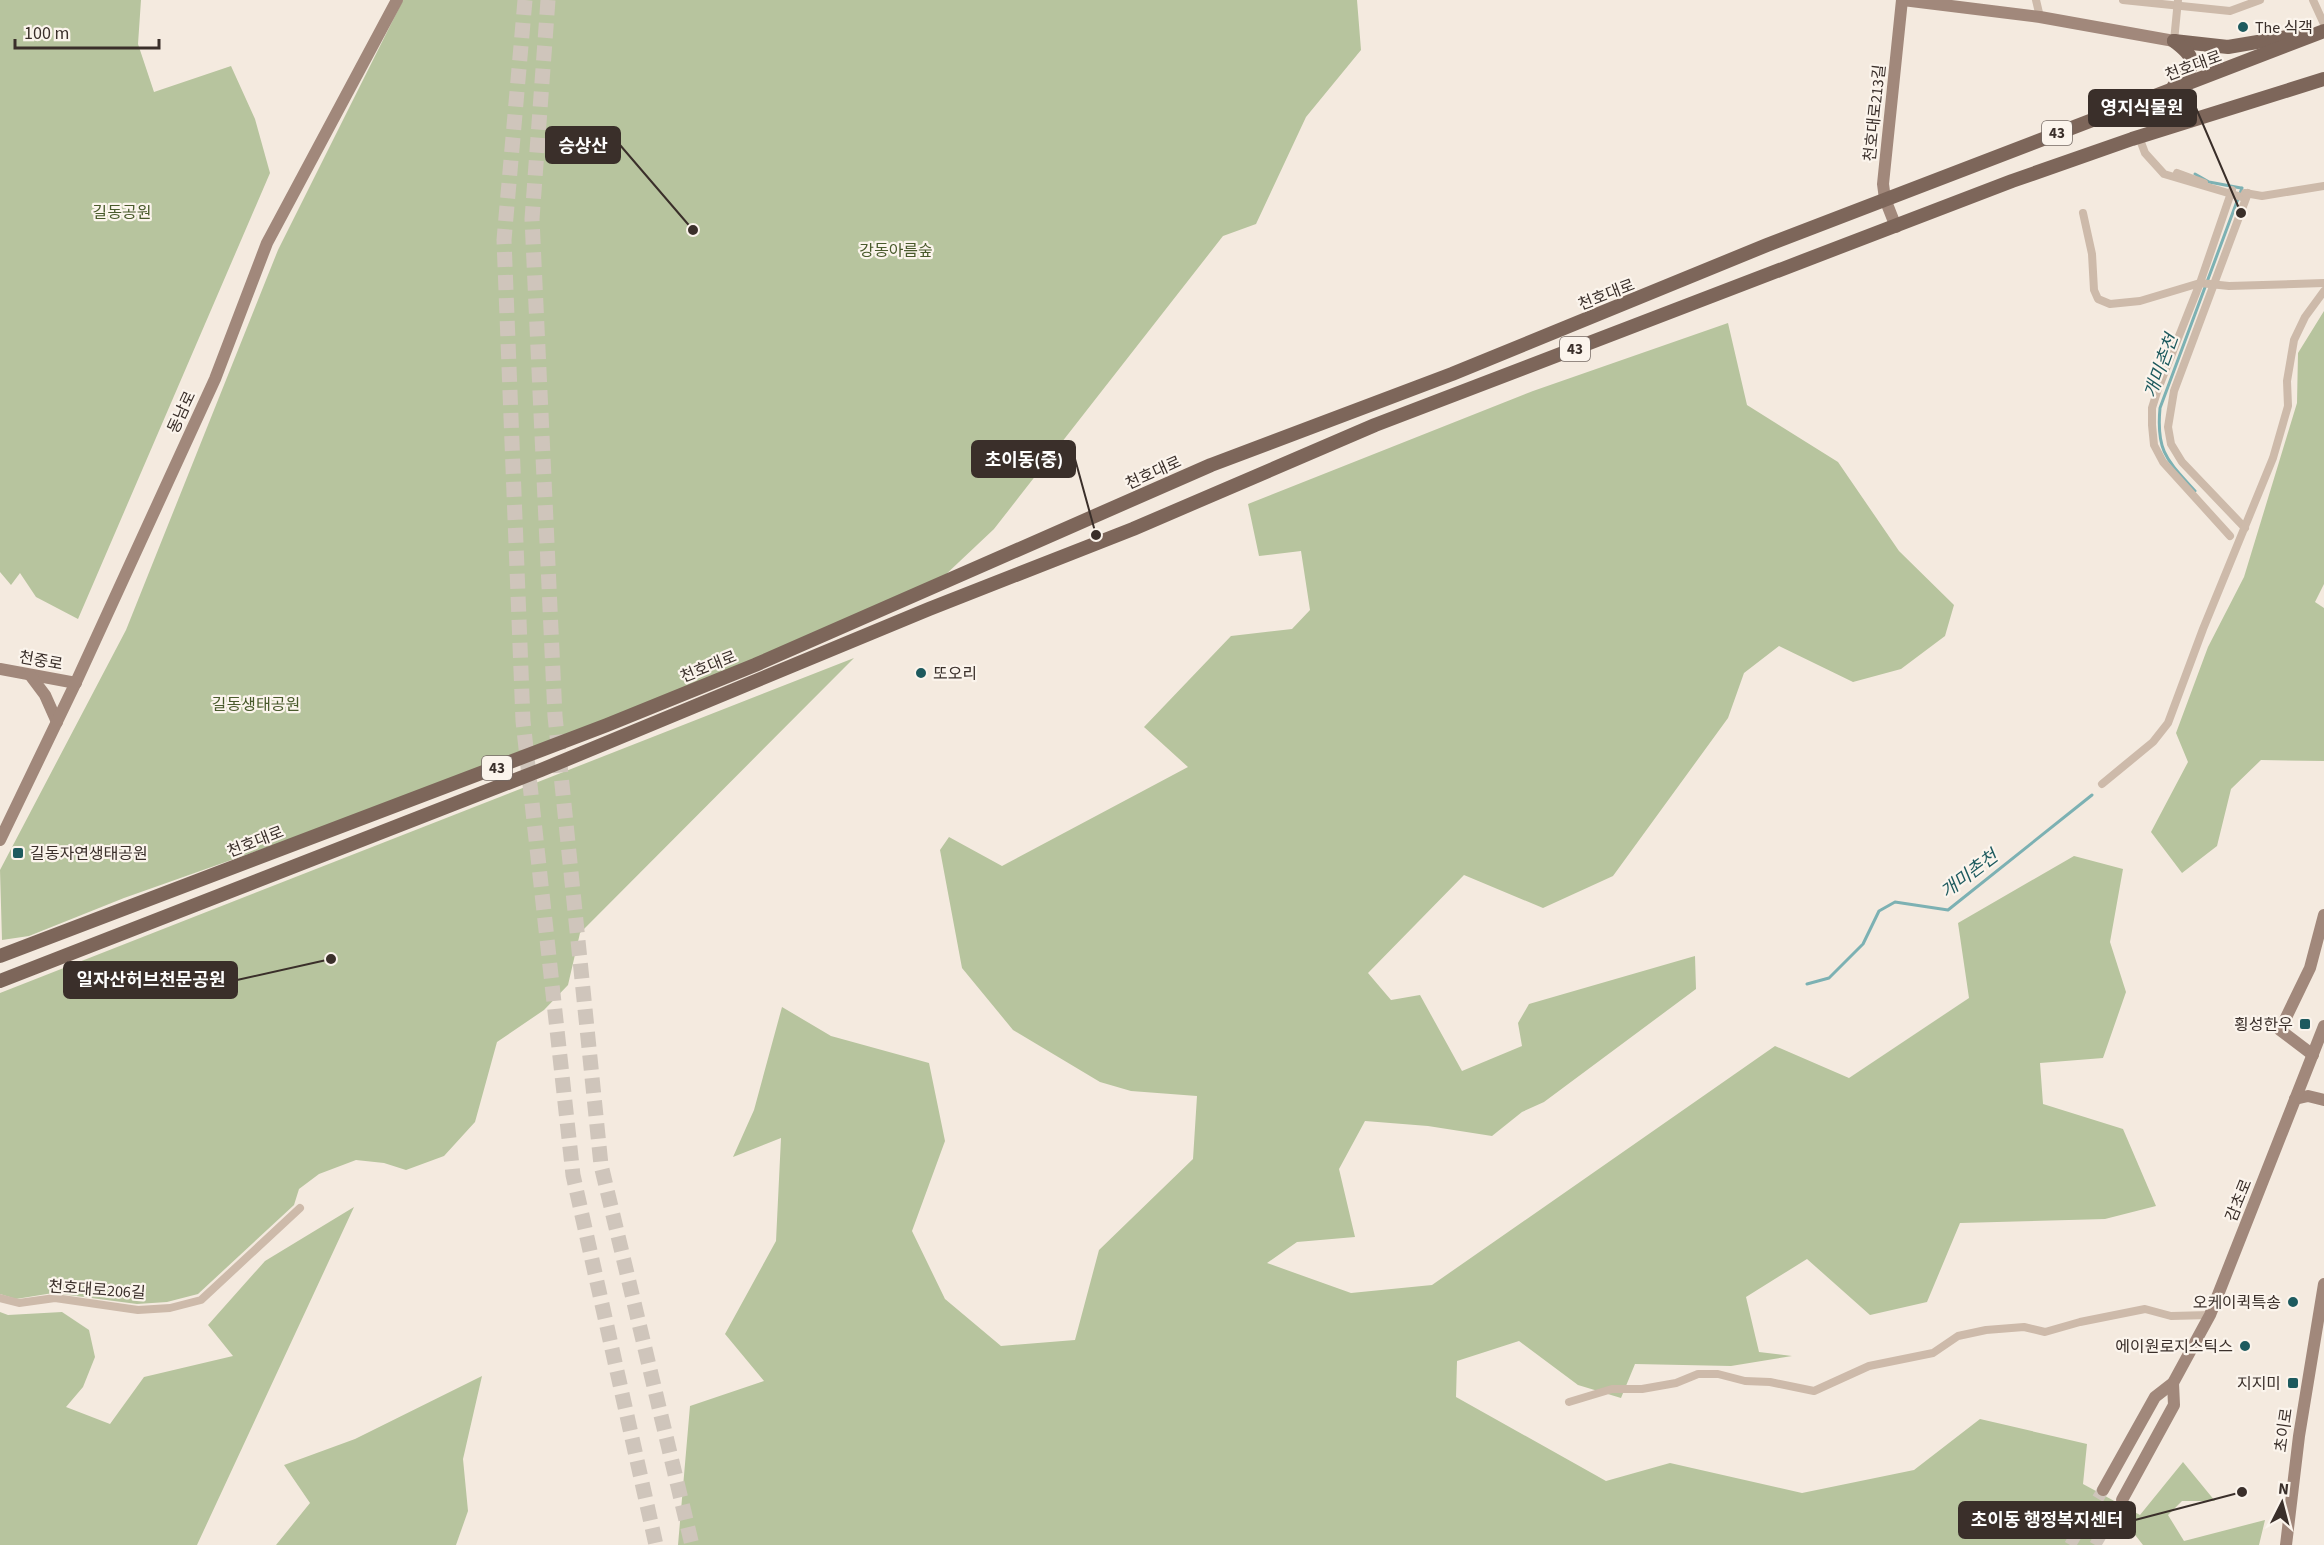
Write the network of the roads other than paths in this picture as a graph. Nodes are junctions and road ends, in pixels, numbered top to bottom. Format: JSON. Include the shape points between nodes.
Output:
{"nodes":[{"id":1,"x":396,"y":0,"type":"edge"},
{"id":2,"x":1902,"y":0,"type":"edge"},
{"id":3,"x":2036,"y":0,"type":"edge"},
{"id":4,"x":2123,"y":0,"type":"edge"},
{"id":5,"x":2260,"y":0,"type":"edge"},
{"id":6,"x":2313,"y":0,"type":"edge"},
{"id":7,"x":2178,"y":3,"type":"edge"},
{"id":8,"x":2040,"y":17,"type":"junction"},
{"id":9,"x":2324,"y":24,"type":"edge"},
{"id":10,"x":2324,"y":31,"type":"edge"},
{"id":11,"x":2174,"y":41,"type":"junction"},
{"id":12,"x":2324,"y":79,"type":"edge"},
{"id":13,"x":2168,"y":92,"type":"junction"},
{"id":14,"x":2139,"y":137,"type":"junction"},
{"id":15,"x":2324,"y":186,"type":"edge"},
{"id":16,"x":2239,"y":194,"type":"junction"},
{"id":17,"x":1885,"y":199,"type":"junction"},
{"id":18,"x":2083,"y":213,"type":"dead end"},
{"id":19,"x":1896,"y":227,"type":"junction"},
{"id":20,"x":2200,"y":283,"type":"junction"},
{"id":21,"x":2214,"y":283,"type":"junction"},
{"id":22,"x":2324,"y":283,"type":"edge"},
{"id":23,"x":2324,"y":291,"type":"edge"},
{"id":24,"x":2245,"y":528,"type":"junction"},
{"id":25,"x":2230,"y":536,"type":"dead end"},
{"id":26,"x":0,"y":669,"type":"edge"},
{"id":27,"x":30,"y":675,"type":"junction"},
{"id":28,"x":75,"y":683,"type":"junction"},
{"id":29,"x":57,"y":722,"type":"junction"},
{"id":30,"x":2102,"y":784,"type":"dead end"},
{"id":31,"x":0,"y":840,"type":"edge"},
{"id":32,"x":2324,"y":915,"type":"edge"},
{"id":33,"x":0,"y":945,"type":"edge"},
{"id":34,"x":17,"y":949,"type":"junction"},
{"id":35,"x":0,"y":956,"type":"edge"},
{"id":36,"x":0,"y":981,"type":"edge"},
{"id":37,"x":2323,"y":1035,"type":"edge"},
{"id":38,"x":2313,"y":1055,"type":"junction"},
{"id":39,"x":2295,"y":1099,"type":"junction"},
{"id":40,"x":2324,"y":1100,"type":"edge"},
{"id":41,"x":300,"y":1208,"type":"dead end"},
{"id":42,"x":2324,"y":1284,"type":"edge"},
{"id":43,"x":0,"y":1298,"type":"edge"},
{"id":44,"x":2210,"y":1315,"type":"junction"},
{"id":45,"x":2320,"y":1324,"type":"edge"},
{"id":46,"x":2173,"y":1383,"type":"junction"},
{"id":47,"x":1569,"y":1402,"type":"dead end"},
{"id":48,"x":2103,"y":1490,"type":"tunnel mouth"},
{"id":49,"x":2122,"y":1500,"type":"tunnel mouth"},
{"id":50,"x":2286,"y":1545,"type":"edge"}],
"edges":[{"from":1,"to":28,"type":"main road","name":"동남로","via":[[267,243],[214,379]]},
{"from":2,"to":8,"type":"main road"},
{"from":2,"to":17,"type":"main road","name":"천호대로213길","via":[[1883,184]]},
{"from":3,"to":8,"type":"street"},
{"from":4,"to":7,"type":"street"},
{"from":5,"to":7,"type":"street","via":[[2230,11]]},
{"from":6,"to":9,"type":"street"},
{"from":7,"to":11,"type":"street"},
{"from":8,"to":11,"type":"main road"},
{"from":10,"to":11,"type":"main road","via":[[2228,47]]},
{"from":10,"to":13,"type":"main road","name":"천호대로","number":"43"},
{"from":11,"to":13,"type":"main road","via":[[2191,57],[2192,64],[2191,71]]},
{"from":12,"to":14,"type":"main road","name":"천호대로","number":"43"},
{"from":13,"to":17,"type":"main road","name":"천호대로","number":"43"},
{"from":14,"to":16,"type":"street","via":[[2145,153],[2162,168]]},
{"from":14,"to":19,"type":"main road","name":"천호대로","number":"43"},
{"from":15,"to":16,"type":"street","via":[[2262,196]]},
{"from":16,"to":20,"type":"street"},
{"from":16,"to":21,"type":"street"},
{"from":17,"to":19,"type":"main road","name":"천호대로213길"},
{"from":17,"to":34,"type":"main road","name":"천호대로","number":"43","via":[[1452,374],[1211,465],[754,665],[607,725]]},
{"from":18,"to":20,"type":"street","via":[[2098,299],[2110,304],[2140,301]]},
{"from":19,"to":36,"type":"main road","name":"천호대로","number":"43","via":[[1375,425],[1133,530],[929,609],[541,770]]},
{"from":20,"to":21,"type":"street"},
{"from":20,"to":25,"type":"street","via":[[2152,408],[2154,445],[2163,462]]},
{"from":21,"to":22,"type":"street"},
{"from":21,"to":24,"type":"street","via":[[2174,391],[2168,427],[2171,444],[2182,462]]},
{"from":23,"to":24,"type":"street","via":[[2294,340],[2287,381],[2288,406]]},
{"from":24,"to":30,"type":"street","via":[[2168,723],[2153,742]]},
{"from":26,"to":27,"type":"main road","name":"천중로"},
{"from":27,"to":28,"type":"main road","name":"천중로"},
{"from":27,"to":29,"type":"main road"},
{"from":28,"to":29,"type":"main road","name":"동남로"},
{"from":29,"to":31,"type":"main road","name":"동남로"},
{"from":32,"to":38,"type":"main road","via":[[2310,968],[2280,1030]]},
{"from":33,"to":34,"type":"main road"},
{"from":34,"to":35,"type":"main road","name":"천호대로","number":"43"},
{"from":37,"to":38,"type":"main road","name":"감초로"},
{"from":38,"to":39,"type":"main road","name":"감초로"},
{"from":39,"to":40,"type":"main road","via":[[2308,1096]]},
{"from":39,"to":44,"type":"main road","name":"감초로"},
{"from":41,"to":43,"type":"street","name":"천호대로206길","via":[[201,1300],[170,1308],[138,1310],[55,1298],[19,1303]]},
{"from":42,"to":45,"type":"main road","name":"초이로"},
{"from":44,"to":46,"type":"main road","name":"감초로"},
{"from":44,"to":47,"type":"street","via":[[2170,1316],[2145,1309],[2045,1332],[2024,1327],[1986,1330],[1958,1336],[1933,1353],[1869,1366],[1814,1390],[1698,1374],[1676,1383],[1612,1389]]},
{"from":45,"to":50,"type":"main road","name":"초이로","via":[[2299,1436]]},
{"from":46,"to":48,"type":"main road","name":"감초로","via":[[2155,1397]]},
{"from":46,"to":49,"type":"main road","name":"감초로","via":[[2174,1405]]}]}
